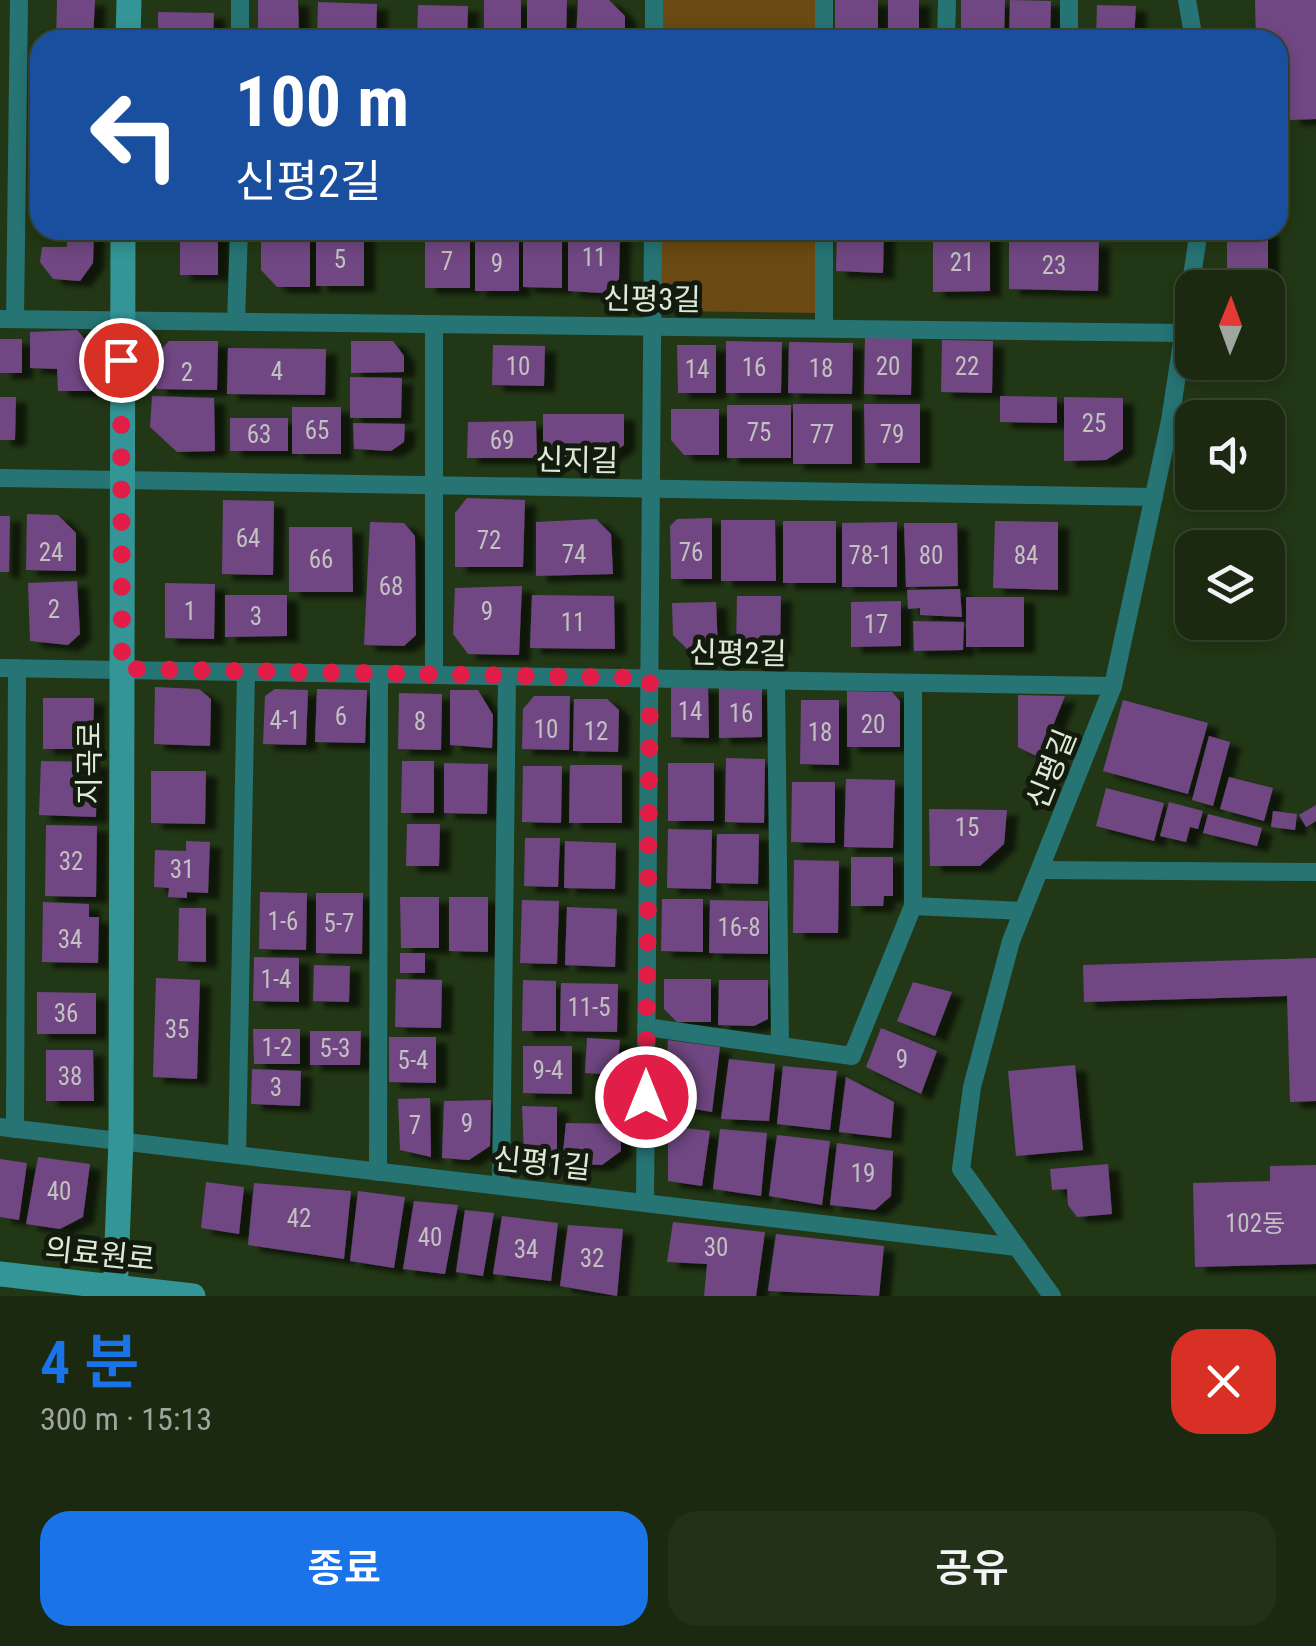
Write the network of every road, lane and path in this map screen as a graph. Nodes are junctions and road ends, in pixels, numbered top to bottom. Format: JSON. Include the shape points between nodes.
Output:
{"nodes":[{"id":1,"x":18,"y":0,"type":"edge"},
{"id":2,"x":129,"y":0,"type":"edge"},
{"id":3,"x":240,"y":0,"type":"edge"},
{"id":4,"x":654,"y":0,"type":"edge"},
{"id":5,"x":824,"y":0,"type":"edge"},
{"id":6,"x":947,"y":0,"type":"edge"},
{"id":7,"x":1069,"y":0,"type":"edge"},
{"id":8,"x":1187,"y":0,"type":"edge"},
{"id":9,"x":128,"y":30,"type":"edge"},
{"id":10,"x":240,"y":30,"type":"edge"},
{"id":11,"x":654,"y":30,"type":"edge"},
{"id":12,"x":824,"y":30,"type":"edge"},
{"id":13,"x":946,"y":30,"type":"edge"},
{"id":14,"x":1069,"y":30,"type":"edge"},
{"id":15,"x":1192,"y":30,"type":"edge"},
{"id":16,"x":8,"y":147,"type":"edge"},
{"id":17,"x":123,"y":240,"type":"edge"},
{"id":18,"x":239,"y":240,"type":"edge"},
{"id":19,"x":652,"y":240,"type":"edge"},
{"id":20,"x":824,"y":240,"type":"edge"},
{"id":21,"x":1198,"y":240,"type":"edge"},
{"id":22,"x":1193,"y":270,"type":"edge"},
{"id":23,"x":7,"y":319,"type":"edge"},
{"id":24,"x":121,"y":320,"type":"junction"},
{"id":25,"x":236,"y":322,"type":"junction"},
{"id":26,"x":434,"y":324,"type":"junction"},
{"id":27,"x":652,"y":326,"type":"junction"},
{"id":28,"x":824,"y":328,"type":"junction"},
{"id":29,"x":1175,"y":332,"type":"edge"},
{"id":30,"x":1177,"y":380,"type":"edge"},
{"id":31,"x":0,"y":478,"type":"edge"},
{"id":32,"x":120,"y":480,"type":"junction"},
{"id":33,"x":434,"y":485,"type":"junction"},
{"id":34,"x":651,"y":489,"type":"junction"},
{"id":35,"x":1154,"y":498,"type":"junction"},
{"id":36,"x":9,"y":668,"type":"edge"},
{"id":37,"x":122,"y":669,"type":"junction"},
{"id":38,"x":246,"y":672,"type":"junction"},
{"id":39,"x":379,"y":674,"type":"junction"},
{"id":40,"x":434,"y":675,"type":"junction"},
{"id":41,"x":507,"y":676,"type":"junction"},
{"id":42,"x":650,"y":678,"type":"junction"},
{"id":43,"x":776,"y":681,"type":"junction"},
{"id":44,"x":913,"y":683,"type":"junction"},
{"id":45,"x":1114,"y":686,"type":"junction"},
{"id":46,"x":1040,"y":870,"type":"junction"},
{"id":47,"x":1316,"y":872,"type":"edge"},
{"id":48,"x":914,"y":906,"type":"junction"},
{"id":49,"x":1023,"y":911,"type":"junction"},
{"id":50,"x":646,"y":1027,"type":"junction"},
{"id":51,"x":780,"y":1046,"type":"junction"},
{"id":52,"x":8,"y":1128,"type":"edge"},
{"id":53,"x":121,"y":1140,"type":"junction"},
{"id":54,"x":237,"y":1155,"type":"junction"},
{"id":55,"x":378,"y":1172,"type":"junction"},
{"id":56,"x":502,"y":1186,"type":"junction"},
{"id":57,"x":645,"y":1202,"type":"junction"},
{"id":58,"x":1017,"y":1247,"type":"junction"},
{"id":59,"x":0,"y":1274,"type":"edge"},
{"id":60,"x":115,"y":1293,"type":"edge"},
{"id":61,"x":193,"y":1296,"type":"edge"},
{"id":62,"x":1052,"y":1296,"type":"edge"}],
"edges":[{"from":1,"to":16,"type":"lane"},
{"from":2,"to":9,"type":"street"},
{"from":3,"to":10,"type":"lane"},
{"from":4,"to":11,"type":"lane"},
{"from":5,"to":12,"type":"lane"},
{"from":6,"to":13,"type":"lane"},
{"from":7,"to":14,"type":"lane"},
{"from":8,"to":15,"type":"lane"},
{"from":16,"to":23,"type":"lane"},
{"from":17,"to":24,"type":"street","name":"지곡로"},
{"from":18,"to":25,"type":"lane"},
{"from":19,"to":27,"type":"lane"},
{"from":20,"to":28,"type":"lane"},
{"from":21,"to":22,"type":"lane","name":"신평길"},
{"from":23,"to":24,"type":"lane","name":"신평3길"},
{"from":24,"to":25,"type":"lane","name":"신평3길"},
{"from":24,"to":32,"type":"street","name":"지곡로"},
{"from":25,"to":26,"type":"lane","name":"신평3길"},
{"from":26,"to":27,"type":"lane","name":"신평3길"},
{"from":26,"to":33,"type":"lane"},
{"from":27,"to":28,"type":"lane","name":"신평3길"},
{"from":27,"to":34,"type":"lane"},
{"from":28,"to":29,"type":"lane","name":"신평3길"},
{"from":30,"to":35,"type":"lane","name":"신평길"},
{"from":31,"to":32,"type":"lane","name":"신지길"},
{"from":32,"to":33,"type":"lane","name":"신지길"},
{"from":32,"to":37,"type":"street","name":"지곡로"},
{"from":33,"to":34,"type":"lane","name":"신지길"},
{"from":33,"to":40,"type":"lane"},
{"from":34,"to":35,"type":"lane","name":"신지길"},
{"from":34,"to":42,"type":"lane"},
{"from":35,"to":45,"type":"lane","name":"신평길"},
{"from":36,"to":37,"type":"lane","name":"신평2길"},
{"from":36,"to":52,"type":"lane"},
{"from":37,"to":38,"type":"lane","name":"신평2길"},
{"from":37,"to":53,"type":"street","name":"지곡로"},
{"from":38,"to":39,"type":"lane","name":"신평2길"},
{"from":38,"to":54,"type":"lane"},
{"from":39,"to":40,"type":"lane","name":"신평2길"},
{"from":39,"to":55,"type":"lane"},
{"from":40,"to":41,"type":"lane","name":"신평2길"},
{"from":41,"to":42,"type":"lane","name":"신평2길"},
{"from":41,"to":56,"type":"lane"},
{"from":42,"to":43,"type":"lane","name":"신평2길"},
{"from":42,"to":50,"type":"lane"},
{"from":43,"to":44,"type":"lane","name":"신평2길"},
{"from":43,"to":51,"type":"lane"},
{"from":44,"to":45,"type":"lane","name":"신평2길"},
{"from":44,"to":48,"type":"lane"},
{"from":45,"to":46,"type":"lane","name":"신평길"},
{"from":46,"to":47,"type":"lane"},
{"from":46,"to":49,"type":"lane","name":"신평길"},
{"from":48,"to":49,"type":"lane"},
{"from":48,"to":51,"type":"lane","via":[[852,1056]]},
{"from":49,"to":58,"type":"lane","name":"신평길","via":[[972,1087],[961,1170]]},
{"from":50,"to":51,"type":"lane"},
{"from":50,"to":57,"type":"lane"},
{"from":52,"to":53,"type":"lane","name":"신평1길"},
{"from":53,"to":54,"type":"lane","name":"신평1길"},
{"from":53,"to":60,"type":"street","name":"지곡로"},
{"from":54,"to":55,"type":"lane","name":"신평1길"},
{"from":55,"to":56,"type":"lane","name":"신평1길"},
{"from":56,"to":57,"type":"lane","name":"신평1길"},
{"from":57,"to":58,"type":"lane","name":"신평1길"},
{"from":58,"to":62,"type":"lane","name":"신평길"},
{"from":59,"to":60,"type":"street","name":"의료원로"},
{"from":60,"to":61,"type":"street","name":"의료원로"}]}
